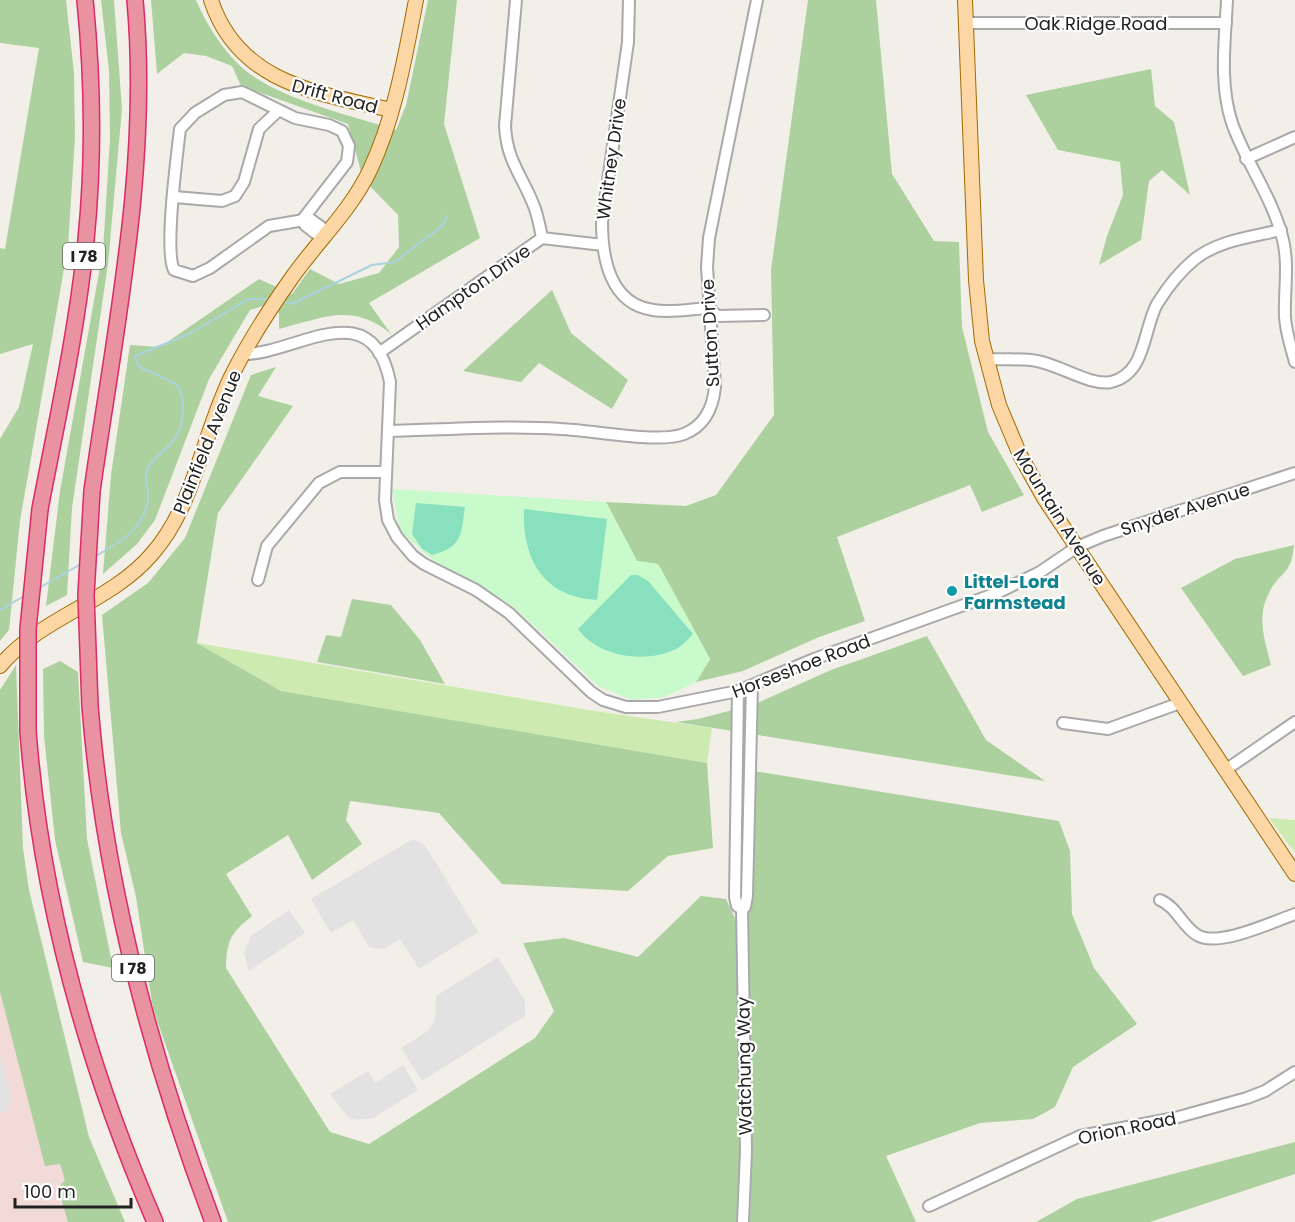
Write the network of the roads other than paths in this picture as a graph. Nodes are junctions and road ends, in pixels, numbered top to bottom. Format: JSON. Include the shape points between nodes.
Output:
{"nodes":[{"id":1,"x":85,"y":0,"type":"edge"},
{"id":2,"x":135,"y":0,"type":"edge"},
{"id":3,"x":211,"y":0,"type":"edge"},
{"id":4,"x":416,"y":0,"type":"edge"},
{"id":5,"x":516,"y":0,"type":"edge"},
{"id":6,"x":629,"y":0,"type":"edge"},
{"id":7,"x":757,"y":0,"type":"edge"},
{"id":8,"x":965,"y":0,"type":"edge"},
{"id":9,"x":1227,"y":0,"type":"edge"},
{"id":10,"x":966,"y":23,"type":"junction"},
{"id":11,"x":1226,"y":23,"type":"junction"},
{"id":12,"x":278,"y":111,"type":"junction"},
{"id":13,"x":391,"y":111,"type":"junction"},
{"id":14,"x":1295,"y":137,"type":"edge"},
{"id":15,"x":1246,"y":159,"type":"junction"},
{"id":16,"x":174,"y":197,"type":"junction"},
{"id":17,"x":303,"y":219,"type":"junction"},
{"id":18,"x":1281,"y":230,"type":"junction"},
{"id":19,"x":326,"y":235,"type":"junction"},
{"id":20,"x":542,"y":238,"type":"junction"},
{"id":21,"x":603,"y":245,"type":"junction"},
{"id":22,"x":709,"y":308,"type":"junction"},
{"id":23,"x":764,"y":315,"type":"dead end"},
{"id":24,"x":379,"y":353,"type":"junction"},
{"id":25,"x":243,"y":354,"type":"junction"},
{"id":26,"x":987,"y":359,"type":"junction"},
{"id":27,"x":1295,"y":362,"type":"edge"},
{"id":28,"x":388,"y":431,"type":"junction"},
{"id":29,"x":386,"y":472,"type":"junction"},
{"id":30,"x":1295,"y":473,"type":"edge"},
{"id":31,"x":1077,"y":547,"type":"junction"},
{"id":32,"x":258,"y":580,"type":"dead end"},
{"id":33,"x":0,"y":666,"type":"edge"},
{"id":34,"x":752,"y":686,"type":"junction"},
{"id":35,"x":738,"y":691,"type":"junction"},
{"id":36,"x":1180,"y":703,"type":"junction"},
{"id":37,"x":1295,"y":722,"type":"edge"},
{"id":38,"x":1064,"y":723,"type":"dead end"},
{"id":39,"x":1227,"y":769,"type":"junction"},
{"id":40,"x":1295,"y":874,"type":"edge"},
{"id":41,"x":1160,"y":900,"type":"dead end"},
{"id":42,"x":742,"y":909,"type":"junction"},
{"id":43,"x":1295,"y":914,"type":"edge"},
{"id":44,"x":1295,"y":1072,"type":"edge"},
{"id":45,"x":929,"y":1206,"type":"dead end"},
{"id":46,"x":155,"y":1222,"type":"edge"},
{"id":47,"x":213,"y":1222,"type":"edge"},
{"id":48,"x":743,"y":1222,"type":"edge"}],
"edges":[{"from":1,"to":46,"type":"highway","number":"I 78","bridge":true,"via":[[93,127],[86,241],[40,509],[28,629],[28,731],[36,824],[60,947],[123,1148]]},
{"from":2,"to":47,"type":"highway","number":"I 78","bridge":true,"via":[[140,90],[135,195],[92,491],[86,595],[90,706],[109,856],[143,1014]]},
{"from":3,"to":13,"type":"main road","name":"Drift Road","via":[[238,48],[275,78],[313,92]]},
{"from":4,"to":13,"type":"main road","name":"Plainfield Avenue"},
{"from":5,"to":20,"type":"street","name":"Hampton Drive","via":[[506,144],[534,206]]},
{"from":6,"to":21,"type":"street","name":"Whitney Drive","via":[[628,42],[603,208]]},
{"from":7,"to":22,"type":"street","name":"Sutton Drive","via":[[709,238]]},
{"from":8,"to":10,"type":"main road","name":"Mountain Avenue"},
{"from":9,"to":11,"type":"street"},
{"from":10,"to":11,"type":"street","name":"Oak Ridge Road"},
{"from":10,"to":26,"type":"main road","name":"Mountain Avenue","via":[[976,280]]},
{"from":11,"to":15,"type":"street","via":[[1224,89]]},
{"from":12,"to":16,"type":"street","via":[[259,129],[244,182],[235,196],[222,201]]},
{"from":12,"to":16,"type":"street","via":[[246,93],[232,92],[184,121]]},
{"from":12,"to":17,"type":"street","via":[[336,128],[348,140],[344,168]]},
{"from":13,"to":19,"type":"main road","name":"Plainfield Avenue","via":[[370,170]]},
{"from":14,"to":15,"type":"street"},
{"from":15,"to":18,"type":"street"},
{"from":16,"to":17,"type":"street","via":[[171,264],[180,274],[193,276],[210,268],[269,226]]},
{"from":17,"to":19,"type":"street","via":[[305,225]]},
{"from":18,"to":26,"type":"street","via":[[1213,247],[1184,268],[1157,305],[1139,360],[1122,378],[1098,382],[1034,360]]},
{"from":18,"to":27,"type":"street","via":[[1288,274],[1286,327]]},
{"from":19,"to":25,"type":"main road","name":"Plainfield Avenue"},
{"from":20,"to":21,"type":"street"},
{"from":20,"to":24,"type":"street","name":"Hampton Drive"},
{"from":21,"to":22,"type":"street","name":"Whitney Drive","via":[[615,288],[633,303],[655,311]]},
{"from":22,"to":23,"type":"street","name":"Whitney Drive","via":[[717,316]]},
{"from":22,"to":28,"type":"street","name":"Sutton Drive","via":[[714,398],[702,421],[681,435],[661,438],[559,428]]},
{"from":24,"to":25,"type":"street","via":[[357,335],[333,331],[264,352]]},
{"from":24,"to":28,"type":"street","name":"Horseshoe Road","via":[[390,382]]},
{"from":25,"to":33,"type":"main road","name":"Plainfield Avenue","via":[[222,397],[179,513],[159,545],[115,588],[23,642]]},
{"from":26,"to":31,"type":"main road","name":"Mountain Avenue","via":[[999,405],[1020,455]]},
{"from":28,"to":29,"type":"street","name":"Horseshoe Road"},
{"from":29,"to":32,"type":"street","via":[[340,472],[319,483],[267,546]]},
{"from":29,"to":35,"type":"street","name":"Horseshoe Road","via":[[386,510],[403,546],[424,564],[476,590],[509,613],[591,692],[637,709]]},
{"from":30,"to":31,"type":"street","name":"Snyder Avenue"},
{"from":31,"to":34,"type":"street","name":"Horseshoe Road","via":[[1040,572],[997,593]]},
{"from":31,"to":36,"type":"main road","name":"Mountain Avenue"},
{"from":34,"to":35,"type":"street","name":"Horseshoe Road"},
{"from":34,"to":42,"type":"street","name":"Watchung Way","via":[[747,896]]},
{"from":35,"to":42,"type":"street","name":"Watchung Way","via":[[735,897]]},
{"from":36,"to":38,"type":"street","via":[[1108,729]]},
{"from":36,"to":39,"type":"main road","name":"Mountain Avenue"},
{"from":37,"to":39,"type":"street"},
{"from":39,"to":40,"type":"main road","name":"Mountain Avenue"},
{"from":41,"to":43,"type":"street","via":[[1196,934],[1212,941]]},
{"from":42,"to":48,"type":"street","name":"Watchung Way","via":[[746,1151]]},
{"from":44,"to":45,"type":"street","name":"Orion Road","via":[[1265,1091],[1227,1104],[1080,1136]]}]}
